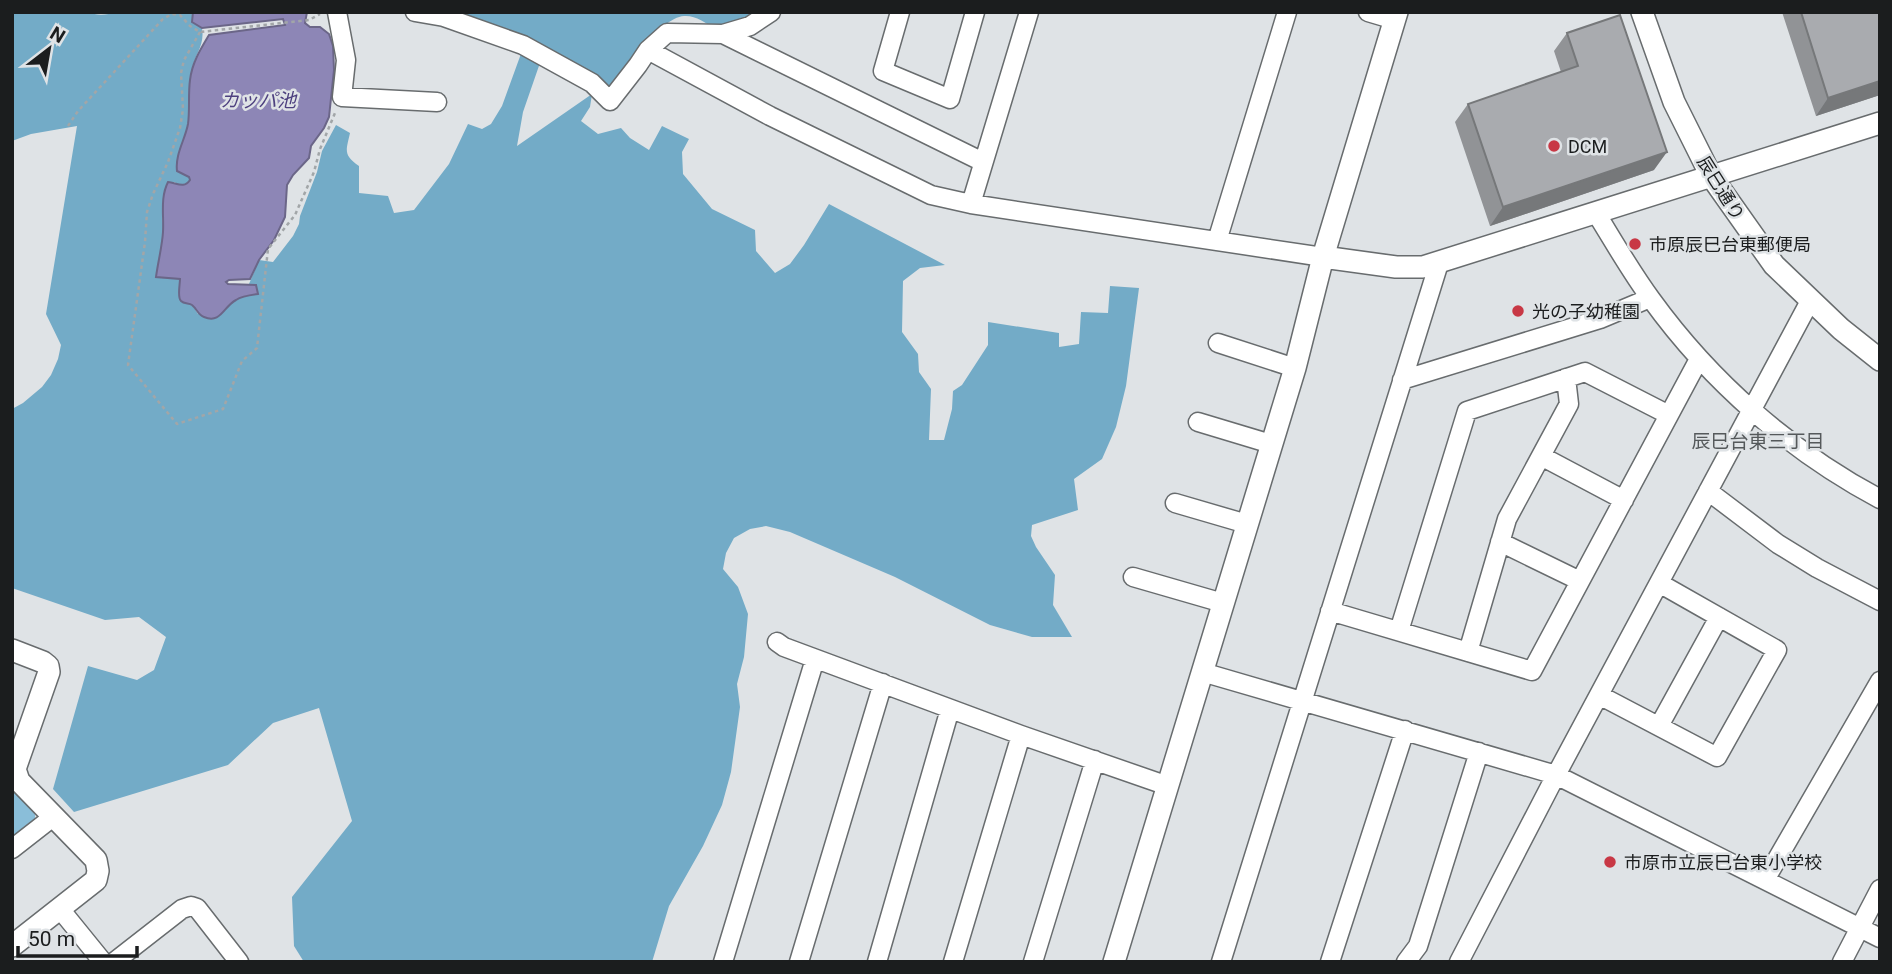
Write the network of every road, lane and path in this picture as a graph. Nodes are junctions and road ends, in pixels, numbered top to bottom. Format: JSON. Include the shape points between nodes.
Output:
{"nodes":[{"id":1,"x":323,"y":12,"type":"edge"},
{"id":2,"x":337,"y":12,"type":"edge"},
{"id":3,"x":415,"y":12,"type":"edge"},
{"id":4,"x":771,"y":12,"type":"edge"},
{"id":5,"x":900,"y":12,"type":"edge"},
{"id":6,"x":975,"y":12,"type":"edge"},
{"id":7,"x":1287,"y":12,"type":"edge"},
{"id":8,"x":1368,"y":12,"type":"edge"},
{"id":9,"x":1642,"y":12,"type":"edge"},
{"id":10,"x":1025,"y":13,"type":"edge"},
{"id":11,"x":1396,"y":16,"type":"edge"},
{"id":12,"x":200,"y":32,"type":"junction"},
{"id":13,"x":723,"y":34,"type":"junction"},
{"id":14,"x":648,"y":50,"type":"junction"},
{"id":15,"x":342,"y":97,"type":"junction"},
{"id":16,"x":437,"y":102,"type":"dead end"},
{"id":17,"x":1880,"y":123,"type":"edge"},
{"id":18,"x":68,"y":126,"type":"dead end"},
{"id":19,"x":984,"y":162,"type":"junction"},
{"id":20,"x":1711,"y":176,"type":"junction"},
{"id":21,"x":971,"y":204,"type":"junction"},
{"id":22,"x":1596,"y":213,"type":"junction"},
{"id":23,"x":1217,"y":241,"type":"junction"},
{"id":24,"x":1323,"y":257,"type":"junction"},
{"id":25,"x":1439,"y":263,"type":"junction"},
{"id":26,"x":1650,"y":298,"type":"junction"},
{"id":27,"x":1810,"y":301,"type":"junction"},
{"id":28,"x":1218,"y":343,"type":"dead end"},
{"id":29,"x":1699,"y":359,"type":"junction"},
{"id":30,"x":1880,"y":360,"type":"edge"},
{"id":31,"x":1294,"y":368,"type":"junction"},
{"id":32,"x":1566,"y":378,"type":"junction"},
{"id":33,"x":1402,"y":380,"type":"junction"},
{"id":34,"x":1751,"y":410,"type":"junction"},
{"id":35,"x":1669,"y":415,"type":"junction"},
{"id":36,"x":1198,"y":422,"type":"dead end"},
{"id":37,"x":1272,"y":444,"type":"junction"},
{"id":38,"x":1541,"y":456,"type":"junction"},
{"id":39,"x":1708,"y":491,"type":"junction"},
{"id":40,"x":1880,"y":499,"type":"edge"},
{"id":41,"x":1624,"y":500,"type":"junction"},
{"id":42,"x":1175,"y":503,"type":"dead end"},
{"id":43,"x":1247,"y":524,"type":"junction"},
{"id":44,"x":1500,"y":542,"type":"junction"},
{"id":45,"x":1133,"y":577,"type":"dead end"},
{"id":46,"x":1580,"y":581,"type":"junction"},
{"id":47,"x":1659,"y":583,"type":"junction"},
{"id":48,"x":1880,"y":601,"type":"edge"},
{"id":49,"x":1223,"y":603,"type":"junction"},
{"id":50,"x":1330,"y":611,"type":"junction"},
{"id":51,"x":1719,"y":617,"type":"junction"},
{"id":52,"x":1399,"y":631,"type":"junction"},
{"id":53,"x":777,"y":642,"type":"dead end"},
{"id":54,"x":12,"y":650,"type":"edge"},
{"id":55,"x":1468,"y":652,"type":"junction"},
{"id":56,"x":815,"y":659,"type":"junction"},
{"id":57,"x":1202,"y":671,"type":"junction"},
{"id":58,"x":1880,"y":681,"type":"edge"},
{"id":59,"x":883,"y":683,"type":"junction"},
{"id":60,"x":1599,"y":695,"type":"junction"},
{"id":61,"x":1303,"y":701,"type":"junction"},
{"id":62,"x":950,"y":709,"type":"junction"},
{"id":63,"x":1659,"y":726,"type":"junction"},
{"id":64,"x":1405,"y":730,"type":"junction"},
{"id":65,"x":1021,"y":735,"type":"junction"},
{"id":66,"x":1479,"y":752,"type":"junction"},
{"id":67,"x":1095,"y":761,"type":"junction"},
{"id":68,"x":1556,"y":775,"type":"junction"},
{"id":69,"x":1168,"y":786,"type":"junction"},
{"id":70,"x":54,"y":817,"type":"junction"},
{"id":71,"x":12,"y":849,"type":"edge"},
{"id":72,"x":1765,"y":880,"type":"junction"},
{"id":73,"x":1880,"y":889,"type":"edge"},
{"id":74,"x":60,"y":909,"type":"junction"},
{"id":75,"x":1860,"y":928,"type":"junction"},
{"id":76,"x":1880,"y":938,"type":"edge"},
{"id":77,"x":12,"y":946,"type":"edge"},
{"id":78,"x":236,"y":961,"type":"edge"},
{"id":79,"x":103,"y":962,"type":"edge"},
{"id":80,"x":114,"y":962,"type":"edge"},
{"id":81,"x":723,"y":962,"type":"edge"},
{"id":82,"x":799,"y":962,"type":"edge"},
{"id":83,"x":877,"y":962,"type":"edge"},
{"id":84,"x":953,"y":962,"type":"edge"},
{"id":85,"x":1033,"y":962,"type":"edge"},
{"id":86,"x":1114,"y":962,"type":"edge"},
{"id":87,"x":1221,"y":962,"type":"edge"},
{"id":88,"x":1331,"y":962,"type":"edge"},
{"id":89,"x":1406,"y":962,"type":"edge"},
{"id":90,"x":1459,"y":962,"type":"edge"},
{"id":91,"x":1842,"y":962,"type":"edge"}],
"edges":[{"from":1,"to":12,"type":"path","via":[[309,20]]},
{"from":2,"to":15,"type":"street","via":[[346,60]]},
{"from":3,"to":14,"type":"street","via":[[444,17],[523,46],[592,83],[610,101]]},
{"from":4,"to":13,"type":"street","via":[[750,26]]},
{"from":5,"to":6,"type":"street","via":[[883,71],[950,99]]},
{"from":7,"to":23,"type":"street"},
{"from":8,"to":11,"type":"street"},
{"from":9,"to":20,"type":"street","name":"辰巳通り","via":[[1674,102]]},
{"from":10,"to":19,"type":"street"},
{"from":11,"to":24,"type":"street"},
{"from":12,"to":15,"type":"path","via":[[181,73],[180,128],[147,212],[128,365],[177,424],[223,409],[242,361],[257,348],[268,249],[295,215]]},
{"from":12,"to":18,"type":"path","via":[[180,15],[163,19]]},
{"from":13,"to":14,"type":"street","via":[[667,33]]},
{"from":13,"to":19,"type":"street"},
{"from":14,"to":21,"type":"street","via":[[931,195]]},
{"from":15,"to":16,"type":"street"},
{"from":17,"to":20,"type":"street"},
{"from":19,"to":21,"type":"street"},
{"from":20,"to":22,"type":"street"},
{"from":20,"to":27,"type":"street","name":"辰巳通り","via":[[1774,265]]},
{"from":21,"to":23,"type":"street"},
{"from":22,"to":25,"type":"street"},
{"from":22,"to":26,"type":"street"},
{"from":23,"to":24,"type":"street"},
{"from":24,"to":25,"type":"street","via":[[1410,268]]},
{"from":24,"to":31,"type":"street"},
{"from":25,"to":33,"type":"street"},
{"from":26,"to":29,"type":"street"},
{"from":26,"to":33,"type":"street","via":[[1600,319]]},
{"from":27,"to":30,"type":"street","name":"辰巳通り"},
{"from":27,"to":34,"type":"street"},
{"from":28,"to":31,"type":"street"},
{"from":29,"to":34,"type":"street"},
{"from":29,"to":35,"type":"street"},
{"from":31,"to":37,"type":"street"},
{"from":32,"to":35,"type":"street","via":[[1585,372]]},
{"from":32,"to":38,"type":"street","via":[[1569,404]]},
{"from":32,"to":52,"type":"street","via":[[1467,411]]},
{"from":33,"to":50,"type":"street"},
{"from":34,"to":39,"type":"street"},
{"from":34,"to":40,"type":"street","via":[[1827,469]]},
{"from":35,"to":41,"type":"street"},
{"from":36,"to":37,"type":"street"},
{"from":37,"to":43,"type":"street"},
{"from":38,"to":41,"type":"street"},
{"from":38,"to":44,"type":"street","via":[[1507,519]]},
{"from":39,"to":47,"type":"street"},
{"from":39,"to":48,"type":"street","via":[[1779,544]]},
{"from":41,"to":46,"type":"street"},
{"from":42,"to":43,"type":"street"},
{"from":43,"to":49,"type":"street"},
{"from":44,"to":46,"type":"street"},
{"from":44,"to":55,"type":"street"},
{"from":45,"to":49,"type":"street"},
{"from":46,"to":55,"type":"street","via":[[1532,671]]},
{"from":47,"to":51,"type":"street"},
{"from":47,"to":60,"type":"street"},
{"from":49,"to":57,"type":"street"},
{"from":50,"to":52,"type":"street"},
{"from":50,"to":61,"type":"street"},
{"from":51,"to":63,"type":"street"},
{"from":51,"to":63,"type":"street","via":[[1777,650],[1717,757]]},
{"from":52,"to":55,"type":"street"},
{"from":53,"to":56,"type":"street"},
{"from":54,"to":70,"type":"street","via":[[48,666],[15,769],[19,781]]},
{"from":56,"to":59,"type":"street"},
{"from":56,"to":81,"type":"street"},
{"from":57,"to":61,"type":"street"},
{"from":57,"to":69,"type":"street"},
{"from":58,"to":72,"type":"street"},
{"from":59,"to":62,"type":"street"},
{"from":59,"to":82,"type":"street"},
{"from":60,"to":63,"type":"street"},
{"from":60,"to":68,"type":"street"},
{"from":61,"to":64,"type":"street"},
{"from":61,"to":87,"type":"street"},
{"from":62,"to":65,"type":"street"},
{"from":62,"to":83,"type":"street"},
{"from":64,"to":66,"type":"street"},
{"from":64,"to":88,"type":"street"},
{"from":65,"to":67,"type":"street"},
{"from":65,"to":84,"type":"street"},
{"from":66,"to":68,"type":"street"},
{"from":66,"to":89,"type":"street","via":[[1418,946]]},
{"from":67,"to":69,"type":"street"},
{"from":67,"to":85,"type":"street"},
{"from":68,"to":72,"type":"street"},
{"from":68,"to":90,"type":"street"},
{"from":69,"to":86,"type":"street"},
{"from":70,"to":71,"type":"street"},
{"from":70,"to":74,"type":"street","via":[[96,860],[98,871],[96,880]]},
{"from":72,"to":75,"type":"street"},
{"from":73,"to":75,"type":"street"},
{"from":74,"to":77,"type":"street"},
{"from":74,"to":79,"type":"street"},
{"from":75,"to":76,"type":"street"},
{"from":75,"to":91,"type":"street"},
{"from":78,"to":80,"type":"street","via":[[191,906]]}]}
